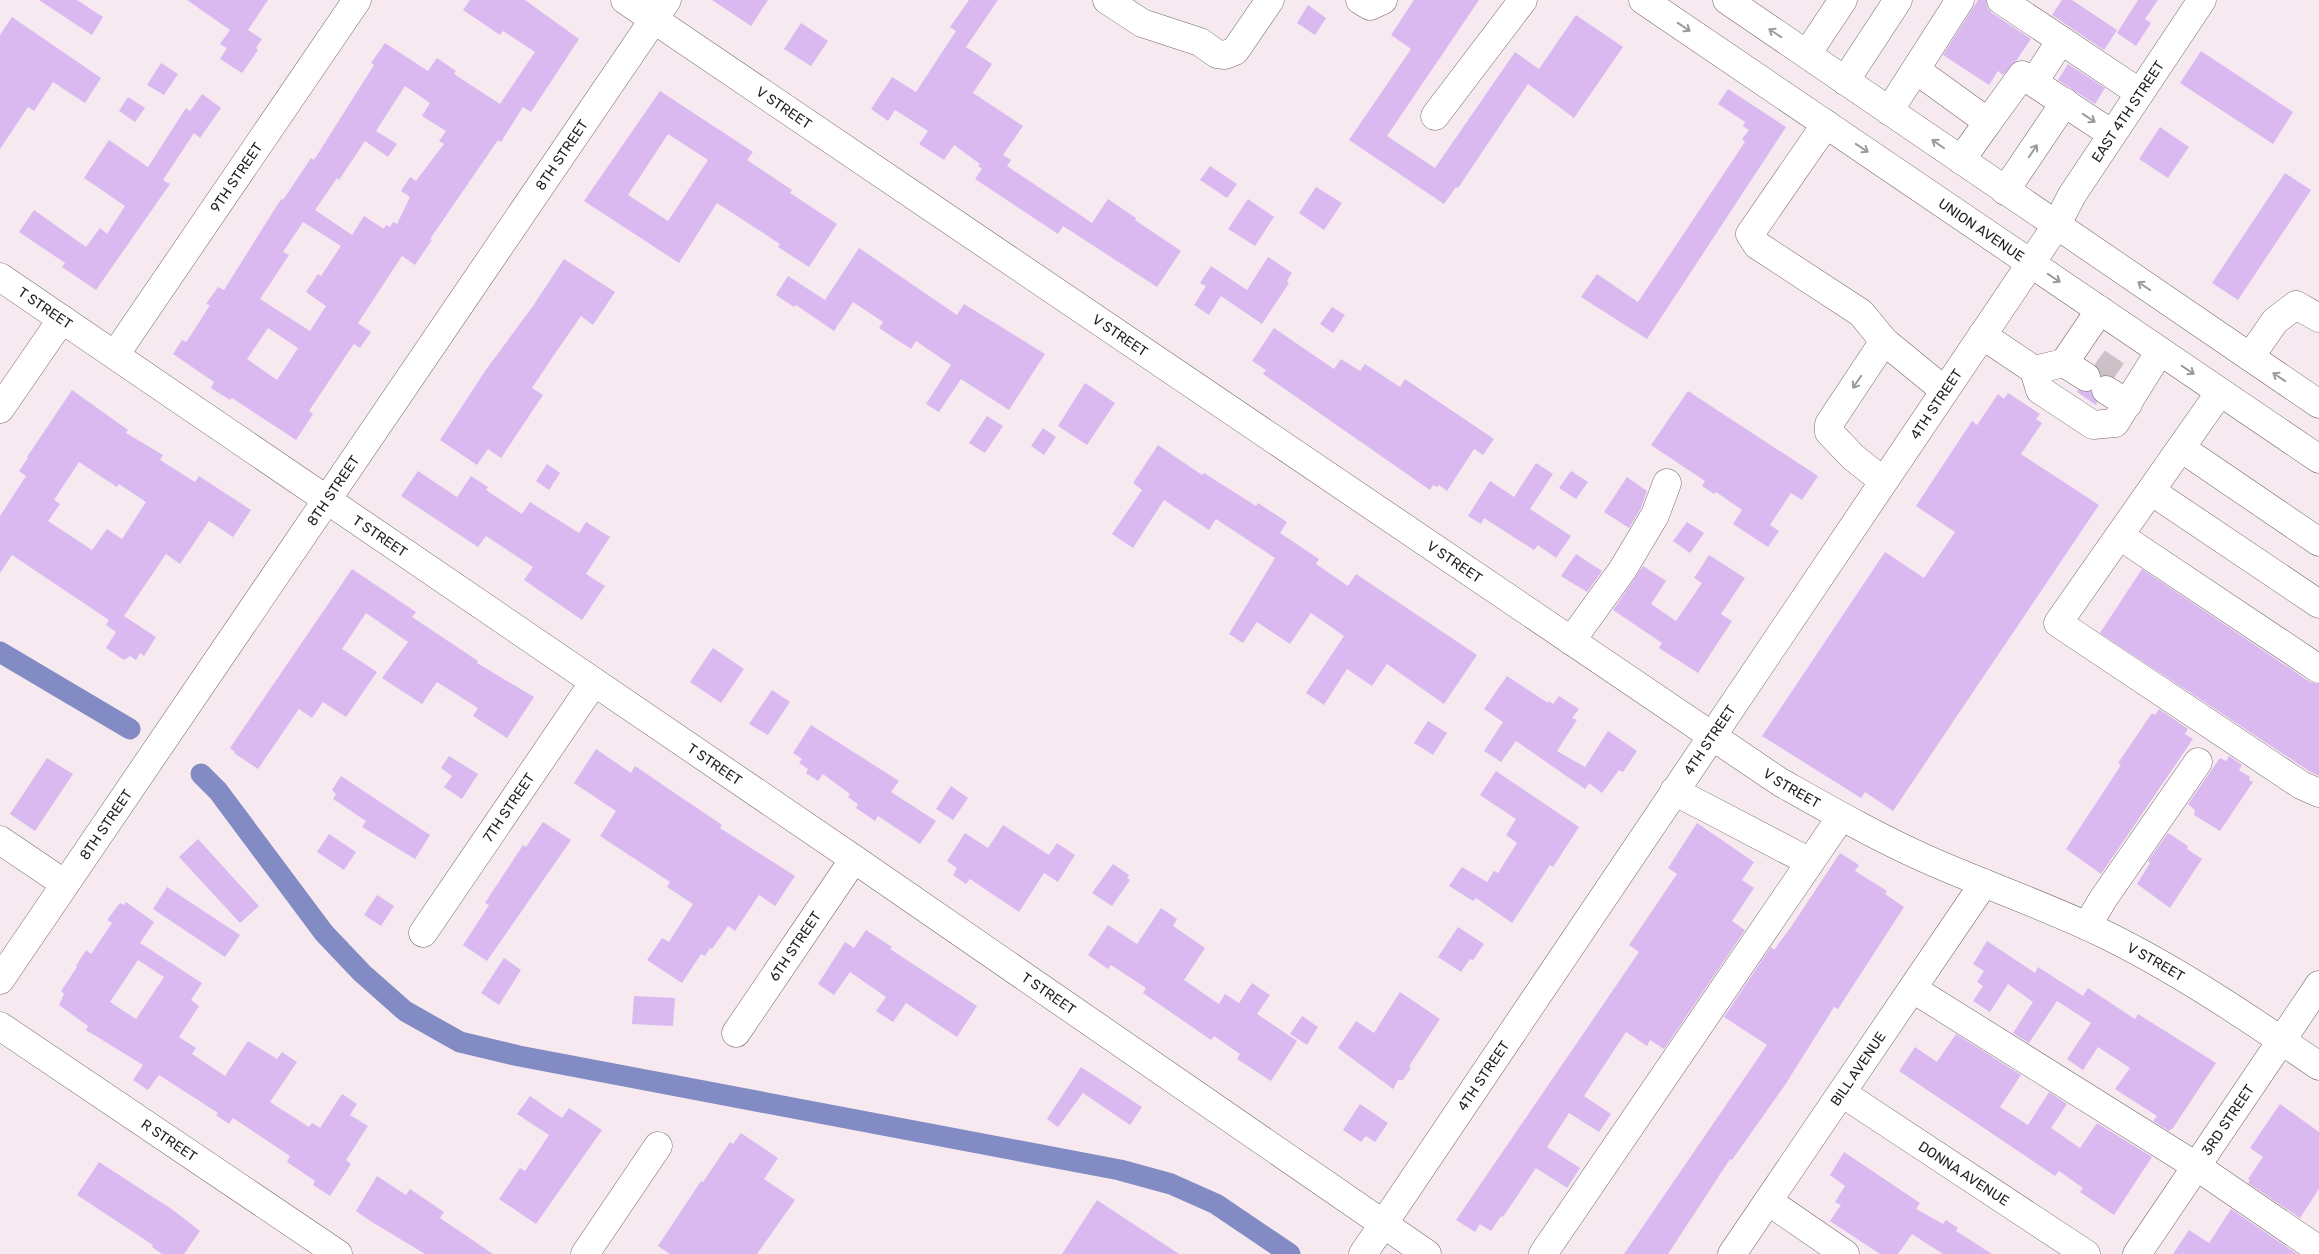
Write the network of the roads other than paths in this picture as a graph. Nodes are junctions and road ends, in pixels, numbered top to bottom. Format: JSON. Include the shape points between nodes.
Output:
{"nodes":[{"id":1,"x":357,"y":0,"type":"edge"},
{"id":2,"x":625,"y":0,"type":"edge"},
{"id":3,"x":1107,"y":0,"type":"edge"},
{"id":4,"x":1270,"y":0,"type":"edge"},
{"id":5,"x":1360,"y":0,"type":"edge"},
{"id":6,"x":1383,"y":0,"type":"edge"},
{"id":7,"x":1523,"y":0,"type":"edge"},
{"id":8,"x":1643,"y":0,"type":"edge"},
{"id":9,"x":1727,"y":0,"type":"edge"},
{"id":10,"x":1843,"y":0,"type":"edge"},
{"id":11,"x":1898,"y":0,"type":"edge"},
{"id":12,"x":1960,"y":0,"type":"edge"},
{"id":13,"x":2001,"y":0,"type":"edge"},
{"id":14,"x":2202,"y":0,"type":"edge"},
{"id":15,"x":661,"y":10,"type":"edge"},
{"id":16,"x":2061,"y":40,"type":"junction"},
{"id":17,"x":1807,"y":54,"type":"junction"},
{"id":18,"x":1916,"y":70,"type":"junction"},
{"id":19,"x":1845,"y":80,"type":"junction"},
{"id":20,"x":2034,"y":82,"type":"junction"},
{"id":21,"x":2140,"y":93,"type":"junction"},
{"id":22,"x":2065,"y":102,"type":"junction"},
{"id":23,"x":1889,"y":111,"type":"junction"},
{"id":24,"x":1435,"y":116,"type":"dead end"},
{"id":25,"x":1988,"y":122,"type":"junction"},
{"id":26,"x":1826,"y":124,"type":"junction"},
{"id":27,"x":2112,"y":134,"type":"junction"},
{"id":28,"x":1961,"y":160,"type":"junction"},
{"id":29,"x":2006,"y":191,"type":"junction"},
{"id":30,"x":2056,"y":226,"type":"junction"},
{"id":31,"x":2031,"y":262,"type":"junction"},
{"id":32,"x":0,"y":277,"type":"edge"},
{"id":33,"x":2100,"y":310,"type":"junction"},
{"id":34,"x":2319,"y":318,"type":"edge"},
{"id":35,"x":62,"y":319,"type":"junction"},
{"id":36,"x":1982,"y":335,"type":"junction"},
{"id":37,"x":1884,"y":341,"type":"junction"},
{"id":38,"x":2160,"y":351,"type":"junction"},
{"id":39,"x":115,"y":355,"type":"junction"},
{"id":40,"x":2250,"y":358,"type":"junction"},
{"id":41,"x":2034,"y":370,"type":"junction"},
{"id":42,"x":2101,"y":376,"type":"junction"},
{"id":43,"x":1944,"y":390,"type":"junction"},
{"id":44,"x":2220,"y":392,"type":"junction"},
{"id":45,"x":2319,"y":404,"type":"edge"},
{"id":46,"x":0,"y":409,"type":"edge"},
{"id":47,"x":2181,"y":448,"type":"junction"},
{"id":48,"x":2319,"y":459,"type":"edge"},
{"id":49,"x":1883,"y":481,"type":"junction"},
{"id":50,"x":1667,"y":483,"type":"dead end"},
{"id":51,"x":2151,"y":491,"type":"junction"},
{"id":52,"x":327,"y":499,"type":"junction"},
{"id":53,"x":2120,"y":536,"type":"junction"},
{"id":54,"x":2319,"y":542,"type":"edge"},
{"id":55,"x":2319,"y":604,"type":"edge"},
{"id":56,"x":1572,"y":641,"type":"junction"},
{"id":57,"x":2319,"y":669,"type":"edge"},
{"id":58,"x":594,"y":682,"type":"junction"},
{"id":59,"x":1711,"y":736,"type":"junction"},
{"id":60,"x":2198,"y":762,"type":"dead end"},
{"id":61,"x":1674,"y":791,"type":"junction"},
{"id":62,"x":2319,"y":793,"type":"edge"},
{"id":63,"x":1841,"y":817,"type":"junction"},
{"id":64,"x":0,"y":840,"type":"edge"},
{"id":65,"x":854,"y":859,"type":"junction"},
{"id":66,"x":1810,"y":862,"type":"junction"},
{"id":67,"x":1984,"y":883,"type":"junction"},
{"id":68,"x":66,"y":884,"type":"junction"},
{"id":69,"x":2087,"y":926,"type":"junction"},
{"id":70,"x":423,"y":933,"type":"dead end"},
{"id":71,"x":0,"y":980,"type":"edge"},
{"id":72,"x":2319,"y":985,"type":"edge"},
{"id":73,"x":1913,"y":989,"type":"junction"},
{"id":74,"x":0,"y":1026,"type":"edge"},
{"id":75,"x":736,"y":1034,"type":"dead end"},
{"id":76,"x":2282,"y":1040,"type":"junction"},
{"id":77,"x":2319,"y":1066,"type":"edge"},
{"id":78,"x":1842,"y":1093,"type":"junction"},
{"id":79,"x":658,"y":1146,"type":"dead end"},
{"id":80,"x":2196,"y":1166,"type":"junction"},
{"id":81,"x":1768,"y":1201,"type":"junction"},
{"id":82,"x":1383,"y":1224,"type":"junction"},
{"id":83,"x":2319,"y":1250,"type":"edge"},
{"id":84,"x":338,"y":1254,"type":"edge"},
{"id":85,"x":585,"y":1254,"type":"edge"},
{"id":86,"x":1363,"y":1254,"type":"edge"},
{"id":87,"x":1427,"y":1254,"type":"edge"},
{"id":88,"x":1543,"y":1254,"type":"edge"},
{"id":89,"x":1732,"y":1254,"type":"edge"},
{"id":90,"x":1845,"y":1254,"type":"edge"},
{"id":91,"x":2086,"y":1254,"type":"edge"},
{"id":92,"x":2137,"y":1254,"type":"edge"}],
"edges":[{"from":1,"to":39,"type":"main road","name":"9TH STREET"},
{"from":2,"to":15,"type":"main road","name":"V STREET"},
{"from":3,"to":4,"type":"main road","via":[[1142,23],[1200,42],[1221,55],[1235,51]]},
{"from":5,"to":6,"type":"main road","via":[[1370,6]]},
{"from":7,"to":24,"type":"main road"},
{"from":8,"to":26,"type":"main road","name":"UNION AVENUE","one_way":true},
{"from":17,"to":9,"type":"main road","one_way":true},
{"from":10,"to":17,"type":"main road"},
{"from":11,"to":19,"type":"main road"},
{"from":12,"to":18,"type":"main road"},
{"from":13,"to":16,"type":"main road"},
{"from":14,"to":21,"type":"main road","name":"EAST 4TH STREET"},
{"from":15,"to":52,"type":"main road","name":"8TH STREET"},
{"from":15,"to":56,"type":"main road","name":"V STREET"},
{"from":16,"to":20,"type":"main road"},
{"from":16,"to":21,"type":"main road"},
{"from":17,"to":19,"type":"main road"},
{"from":18,"to":23,"type":"main road"},
{"from":18,"to":25,"type":"main road"},
{"from":19,"to":23,"type":"main road"},
{"from":20,"to":22,"type":"main road"},
{"from":20,"to":25,"type":"main road","via":[[2022,75]]},
{"from":21,"to":27,"type":"main road","name":"EAST 4TH STREET"},
{"from":22,"to":27,"type":"main road","one_way":true},
{"from":29,"to":22,"type":"main road","one_way":true},
{"from":28,"to":23,"type":"main road","one_way":true},
{"from":25,"to":28,"type":"main road"},
{"from":26,"to":31,"type":"main road","name":"UNION AVENUE","one_way":true},
{"from":26,"to":37,"type":"main road","via":[[1750,234],[1757,244],[1860,313]]},
{"from":27,"to":30,"type":"main road","name":"EAST 4TH STREET"},
{"from":28,"to":29,"type":"main road"},
{"from":29,"to":30,"type":"main road"},
{"from":30,"to":31,"type":"main road","name":"4TH STREET"},
{"from":40,"to":30,"type":"main road","one_way":true},
{"from":31,"to":33,"type":"main road","name":"UNION AVENUE","one_way":true},
{"from":31,"to":36,"type":"main road","name":"4TH STREET"},
{"from":32,"to":35,"type":"main road","name":"T STREET"},
{"from":33,"to":38,"type":"main road","name":"UNION AVENUE"},
{"from":33,"to":42,"type":"main road"},
{"from":34,"to":40,"type":"main road","via":[[2296,305],[2275,320]]},
{"from":35,"to":39,"type":"main road","name":"T STREET"},
{"from":35,"to":46,"type":"main road"},
{"from":36,"to":41,"type":"main road"},
{"from":36,"to":43,"type":"main road","name":"4TH STREET"},
{"from":37,"to":43,"type":"main road"},
{"from":37,"to":49,"type":"main road","one_way":true,"via":[[1829,424],[1829,432]]},
{"from":38,"to":42,"type":"main road"},
{"from":38,"to":44,"type":"main road","name":"UNION AVENUE","one_way":true},
{"from":39,"to":52,"type":"main road","name":"T STREET"},
{"from":45,"to":40,"type":"main road","one_way":true},
{"from":41,"to":42,"type":"main road"},
{"from":41,"to":42,"type":"main road","via":[[2040,390],[2093,426],[2115,422]]},
{"from":43,"to":49,"type":"main road","name":"4TH STREET"},
{"from":44,"to":47,"type":"main road"},
{"from":44,"to":48,"type":"main road","name":"UNION AVENUE"},
{"from":47,"to":51,"type":"main road"},
{"from":47,"to":54,"type":"main road"},
{"from":49,"to":59,"type":"main road","name":"4TH STREET"},
{"from":50,"to":56,"type":"main road","via":[[1655,515],[1623,569]]},
{"from":51,"to":53,"type":"main road"},
{"from":51,"to":55,"type":"main road"},
{"from":52,"to":58,"type":"main road","name":"T STREET"},
{"from":52,"to":68,"type":"main road","name":"8TH STREET"},
{"from":53,"to":57,"type":"main road"},
{"from":53,"to":62,"type":"main road","via":[[2058,623],[2302,785]]},
{"from":56,"to":59,"type":"main road","name":"V STREET"},
{"from":58,"to":65,"type":"main road","name":"T STREET"},
{"from":58,"to":70,"type":"main road","name":"7TH STREET"},
{"from":59,"to":61,"type":"main road","name":"4TH STREET"},
{"from":59,"to":63,"type":"main road","name":"V STREET","via":[[1780,782]]},
{"from":60,"to":69,"type":"main road"},
{"from":61,"to":66,"type":"main road"},
{"from":61,"to":82,"type":"main road","name":"4TH STREET"},
{"from":63,"to":66,"type":"main road"},
{"from":63,"to":67,"type":"main road","name":"V STREET"},
{"from":64,"to":68,"type":"main road"},
{"from":65,"to":75,"type":"main road","name":"6TH STREET"},
{"from":65,"to":82,"type":"main road","name":"T STREET"},
{"from":66,"to":88,"type":"main road"},
{"from":67,"to":69,"type":"main road","name":"V STREET"},
{"from":67,"to":73,"type":"main road","name":"BILL AVENUE"},
{"from":68,"to":71,"type":"main road","name":"8TH STREET"},
{"from":69,"to":76,"type":"main road","name":"V STREET","via":[[2212,994]]},
{"from":72,"to":76,"type":"main road","name":"3RD STREET"},
{"from":73,"to":78,"type":"main road","name":"BILL AVENUE"},
{"from":73,"to":80,"type":"main road"},
{"from":74,"to":84,"type":"main road","name":"R STREET"},
{"from":76,"to":77,"type":"main road","name":"V STREET"},
{"from":76,"to":80,"type":"main road","name":"3RD STREET"},
{"from":78,"to":81,"type":"main road","name":"BILL AVENUE"},
{"from":78,"to":91,"type":"main road","name":"DONNA AVENUE"},
{"from":79,"to":85,"type":"main road"},
{"from":80,"to":83,"type":"main road"},
{"from":80,"to":92,"type":"main road","name":"3RD STREET"},
{"from":81,"to":89,"type":"main road","name":"BILL AVENUE"},
{"from":81,"to":90,"type":"main road"},
{"from":82,"to":86,"type":"main road","name":"4TH STREET"},
{"from":82,"to":87,"type":"main road","name":"T STREET"}]}
